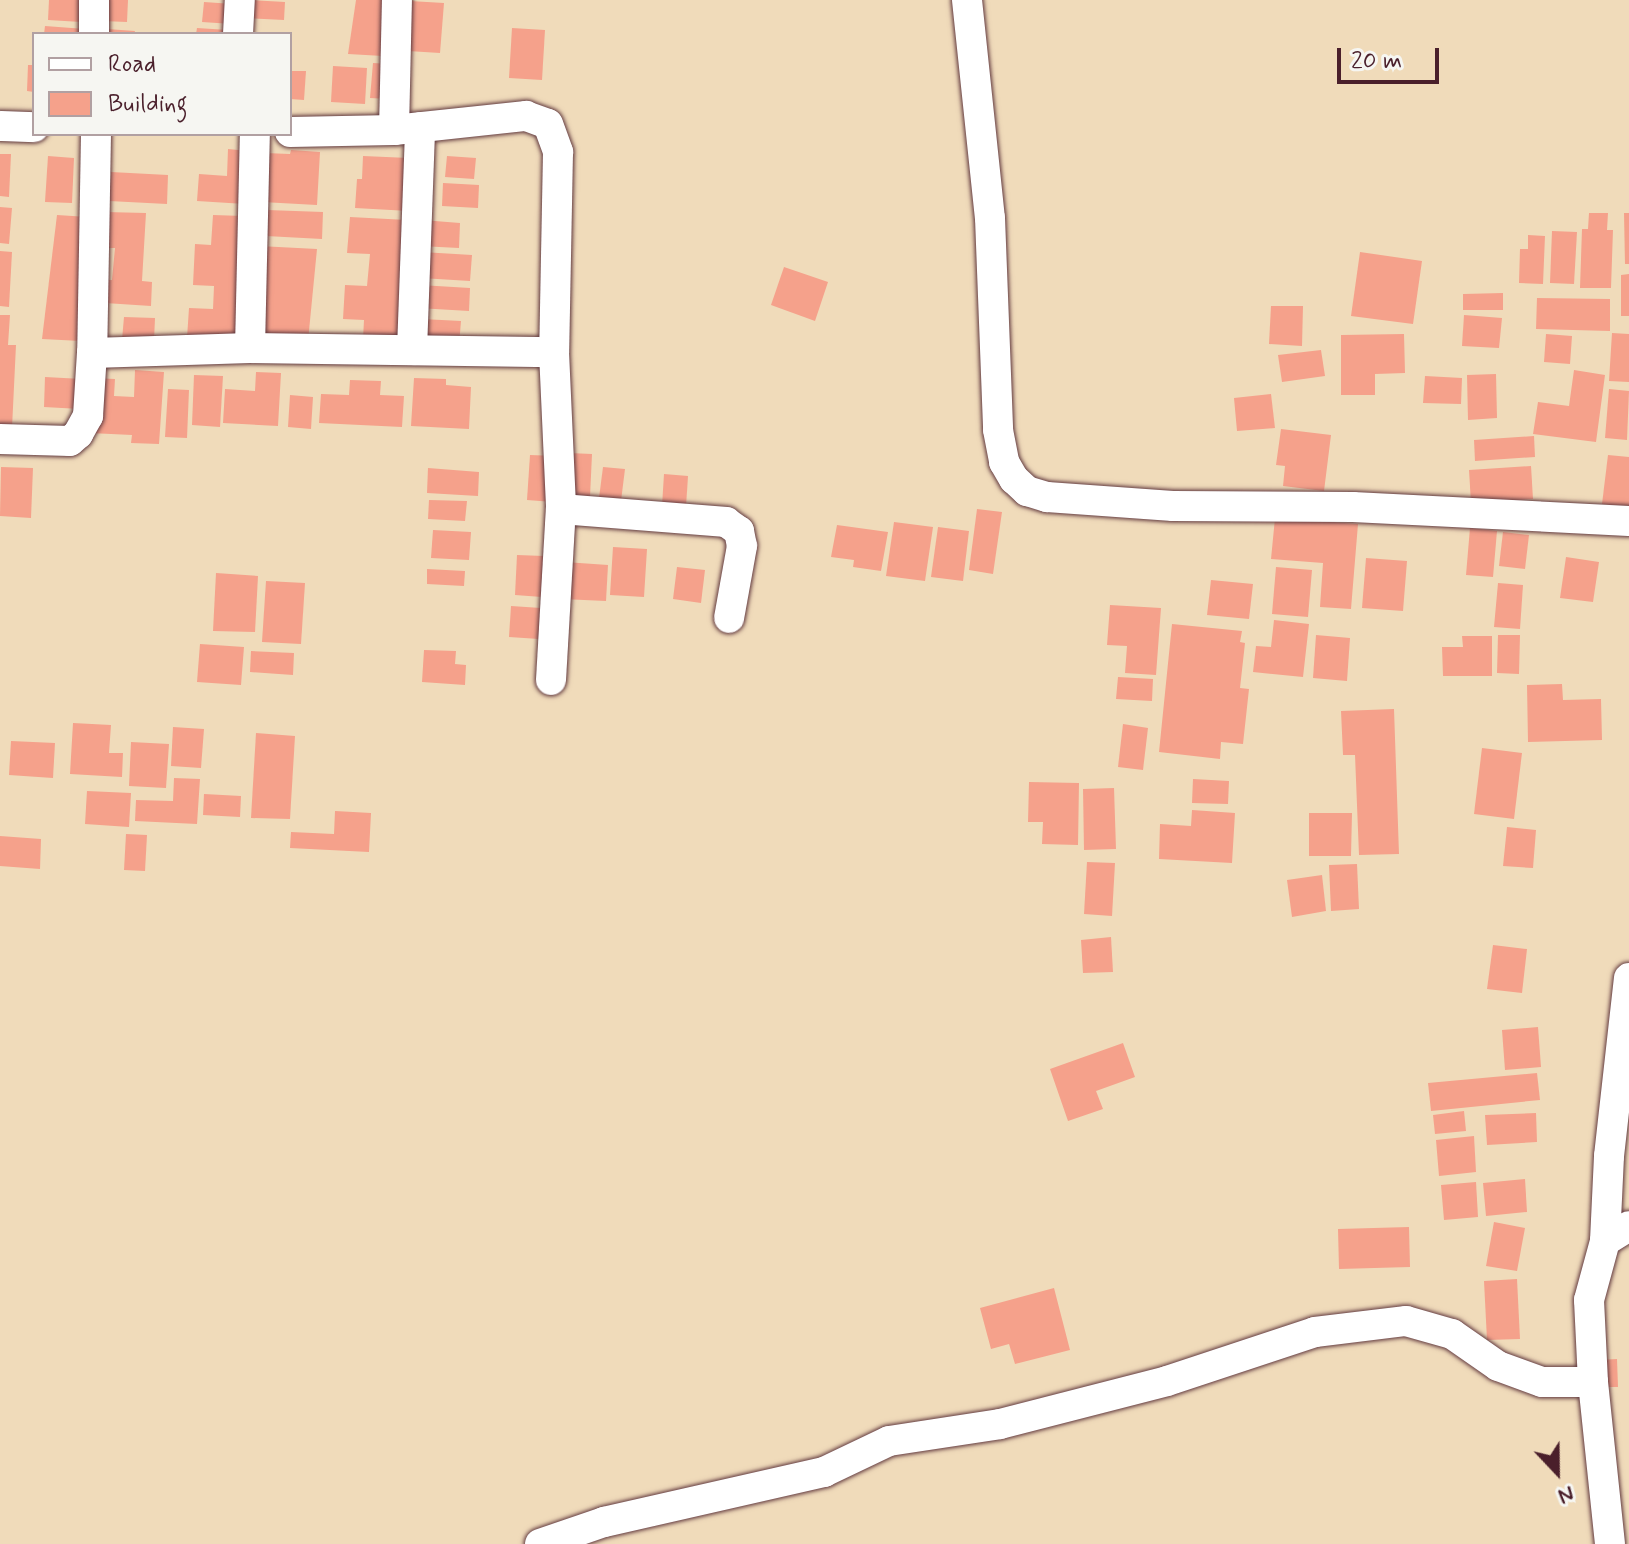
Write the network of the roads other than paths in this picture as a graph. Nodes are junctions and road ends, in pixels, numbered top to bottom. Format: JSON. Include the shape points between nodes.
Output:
{"nodes":[{"id":1,"x":94,"y":0,"type":"edge"},
{"id":2,"x":240,"y":0,"type":"edge"},
{"id":3,"x":397,"y":0,"type":"edge"},
{"id":4,"x":967,"y":0,"type":"edge"},
{"id":5,"x":94,"y":32,"type":"edge"},
{"id":6,"x":238,"y":32,"type":"edge"},
{"id":7,"x":0,"y":126,"type":"edge"},
{"id":8,"x":32,"y":127,"type":"edge"},
{"id":9,"x":407,"y":129,"type":"junction"},
{"id":10,"x":292,"y":132,"type":"edge"},
{"id":11,"x":96,"y":136,"type":"edge"},
{"id":12,"x":255,"y":136,"type":"edge"},
{"id":13,"x":250,"y":348,"type":"junction"},
{"id":14,"x":412,"y":350,"type":"junction"},
{"id":15,"x":554,"y":352,"type":"junction"},
{"id":16,"x":92,"y":353,"type":"junction"},
{"id":17,"x":0,"y":439,"type":"edge"},
{"id":18,"x":561,"y":509,"type":"junction"},
{"id":19,"x":1629,"y":521,"type":"edge"},
{"id":20,"x":729,"y":618,"type":"dead end"},
{"id":21,"x":551,"y":680,"type":"dead end"},
{"id":22,"x":1629,"y":978,"type":"edge"},
{"id":23,"x":1617,"y":1234,"type":"edge"},
{"id":24,"x":1593,"y":1382,"type":"junction"},
{"id":25,"x":540,"y":1544,"type":"edge"},
{"id":26,"x":1610,"y":1544,"type":"edge"}],
"edges":[{"from":1,"to":5,"type":"street"},
{"from":2,"to":6,"type":"street"},
{"from":3,"to":9,"type":"street"},
{"from":4,"to":19,"type":"street","via":[[990,218],[998,430],[1004,462],[1027,491],[1173,506],[1353,507]]},
{"from":7,"to":8,"type":"street"},
{"from":9,"to":10,"type":"street"},
{"from":9,"to":14,"type":"street"},
{"from":9,"to":15,"type":"street","via":[[526,116],[548,124],[558,152]]},
{"from":11,"to":16,"type":"street"},
{"from":12,"to":13,"type":"street"},
{"from":13,"to":14,"type":"street"},
{"from":13,"to":16,"type":"street"},
{"from":14,"to":15,"type":"street"},
{"from":15,"to":18,"type":"street"},
{"from":16,"to":17,"type":"street","via":[[88,416],[78,434],[70,441]]},
{"from":18,"to":20,"type":"street","via":[[726,522],[739,531],[742,546]]},
{"from":18,"to":21,"type":"street"},
{"from":22,"to":23,"type":"street","via":[[1609,1156]]},
{"from":23,"to":24,"type":"street","via":[[1589,1300]]},
{"from":24,"to":25,"type":"street","via":[[1542,1382],[1498,1366],[1452,1334],[1406,1321],[1315,1332],[1167,1381],[1000,1424],[889,1441],[824,1472],[617,1518]]},
{"from":24,"to":26,"type":"street"}]}
